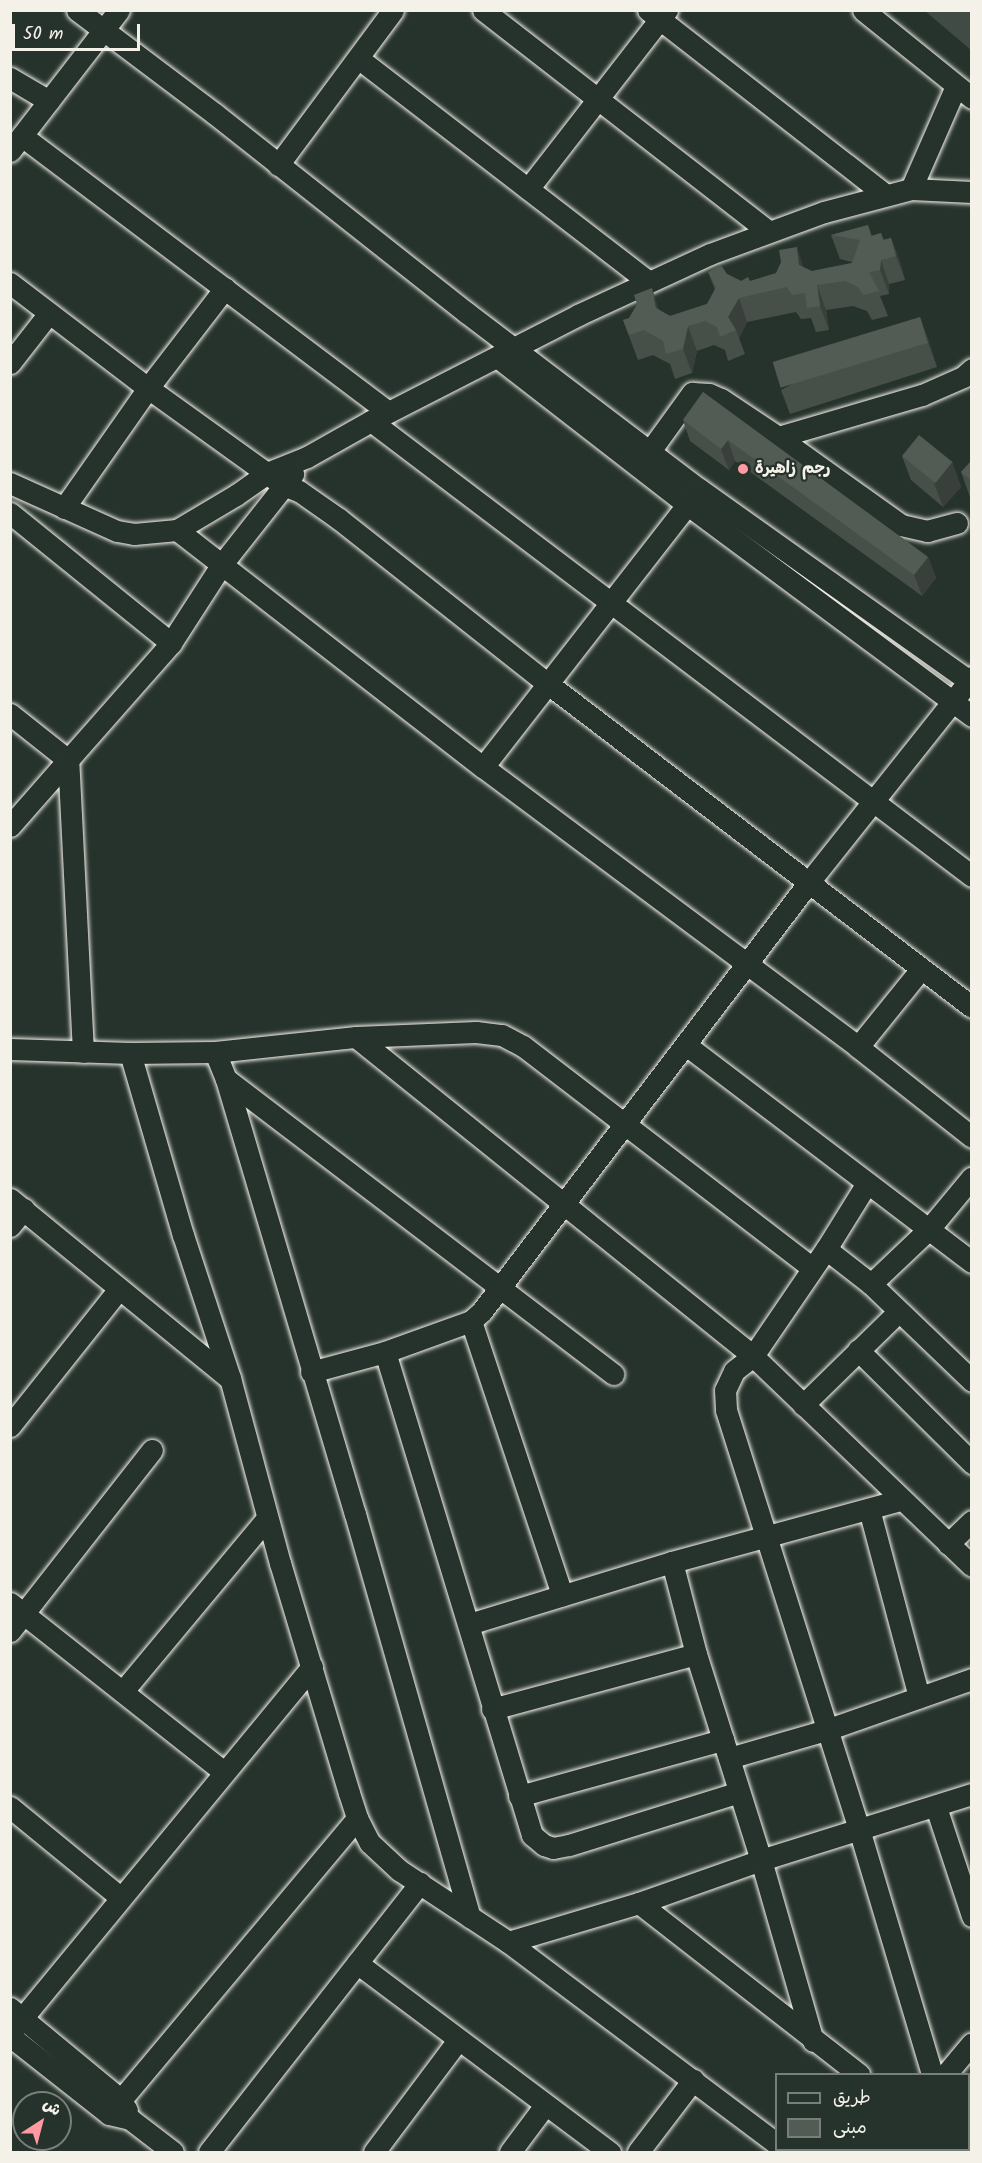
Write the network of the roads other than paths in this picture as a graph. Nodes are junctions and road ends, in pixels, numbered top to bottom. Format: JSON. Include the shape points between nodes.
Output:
{"nodes":[{"id":1,"x":77,"y":10,"type":"edge"},
{"id":2,"x":119,"y":10,"type":"edge"},
{"id":3,"x":393,"y":10,"type":"edge"},
{"id":4,"x":483,"y":10,"type":"edge"},
{"id":5,"x":863,"y":10,"type":"edge"},
{"id":6,"x":658,"y":14,"type":"edge"},
{"id":7,"x":103,"y":32,"type":"junction"},
{"id":8,"x":358,"y":58,"type":"junction"},
{"id":9,"x":10,"y":78,"type":"edge"},
{"id":10,"x":964,"y":92,"type":"edge"},
{"id":11,"x":598,"y":99,"type":"junction"},
{"id":12,"x":49,"y":101,"type":"junction"},
{"id":13,"x":16,"y":143,"type":"edge"},
{"id":14,"x":278,"y":165,"type":"junction"},
{"id":15,"x":528,"y":189,"type":"junction"},
{"id":16,"x":911,"y":189,"type":"junction"},
{"id":17,"x":972,"y":192,"type":"edge"},
{"id":18,"x":886,"y":195,"type":"junction"},
{"id":19,"x":769,"y":232,"type":"junction"},
{"id":20,"x":648,"y":281,"type":"junction"},
{"id":21,"x":10,"y":283,"type":"edge"},
{"id":22,"x":225,"y":288,"type":"junction"},
{"id":23,"x":49,"y":313,"type":"junction"},
{"id":24,"x":506,"y":352,"type":"junction"},
{"id":25,"x":10,"y":363,"type":"edge"},
{"id":26,"x":972,"y":369,"type":"edge"},
{"id":27,"x":148,"y":388,"type":"junction"},
{"id":28,"x":380,"y":416,"type":"junction"},
{"id":29,"x":778,"y":436,"type":"junction"},
{"id":30,"x":650,"y":451,"type":"junction"},
{"id":31,"x":275,"y":479,"type":"junction"},
{"id":32,"x":10,"y":483,"type":"edge"},
{"id":33,"x":694,"y":497,"type":"junction"},
{"id":34,"x":64,"y":508,"type":"junction"},
{"id":35,"x":10,"y":513,"type":"edge"},
{"id":36,"x":957,"y":523,"type":"dead end"},
{"id":37,"x":177,"y":530,"type":"junction"},
{"id":38,"x":222,"y":564,"type":"junction"},
{"id":39,"x":611,"y":602,"type":"junction"},
{"id":40,"x":171,"y":642,"type":"junction"},
{"id":41,"x":971,"y":680,"type":"edge"},
{"id":42,"x":548,"y":683,"type":"junction"},
{"id":43,"x":951,"y":700,"type":"junction"},
{"id":44,"x":10,"y":714,"type":"edge"},
{"id":45,"x":972,"y":716,"type":"edge"},
{"id":46,"x":68,"y":760,"type":"junction"},
{"id":47,"x":483,"y":767,"type":"junction"},
{"id":48,"x":873,"y":801,"type":"junction"},
{"id":49,"x":10,"y":826,"type":"edge"},
{"id":50,"x":972,"y":876,"type":"edge"},
{"id":51,"x":809,"y":882,"type":"junction"},
{"id":52,"x":747,"y":965,"type":"junction"},
{"id":53,"x":921,"y":969,"type":"junction"},
{"id":54,"x":972,"y":1006,"type":"edge"},
{"id":55,"x":356,"y":1037,"type":"junction"},
{"id":56,"x":686,"y":1045,"type":"junction"},
{"id":57,"x":858,"y":1047,"type":"junction"},
{"id":58,"x":10,"y":1049,"type":"edge"},
{"id":59,"x":83,"y":1052,"type":"junction"},
{"id":60,"x":215,"y":1052,"type":"junction"},
{"id":61,"x":130,"y":1053,"type":"junction"},
{"id":62,"x":226,"y":1079,"type":"junction"},
{"id":63,"x":623,"y":1124,"type":"junction"},
{"id":64,"x":972,"y":1137,"type":"edge"},
{"id":65,"x":972,"y":1177,"type":"edge"},
{"id":66,"x":867,"y":1183,"type":"junction"},
{"id":67,"x":564,"y":1202,"type":"junction"},
{"id":68,"x":17,"y":1204,"type":"edge"},
{"id":69,"x":10,"y":1226,"type":"edge"},
{"id":70,"x":929,"y":1229,"type":"junction"},
{"id":71,"x":826,"y":1249,"type":"junction"},
{"id":72,"x":972,"y":1262,"type":"edge"},
{"id":73,"x":812,"y":1268,"type":"junction"},
{"id":74,"x":872,"y":1284,"type":"junction"},
{"id":75,"x":501,"y":1287,"type":"junction"},
{"id":76,"x":119,"y":1289,"type":"junction"},
{"id":77,"x":899,"y":1311,"type":"junction"},
{"id":78,"x":471,"y":1321,"type":"junction"},
{"id":79,"x":858,"y":1350,"type":"junction"},
{"id":80,"x":385,"y":1352,"type":"junction"},
{"id":81,"x":753,"y":1356,"type":"junction"},
{"id":82,"x":311,"y":1372,"type":"junction"},
{"id":83,"x":613,"y":1374,"type":"dead end"},
{"id":84,"x":230,"y":1378,"type":"junction"},
{"id":85,"x":972,"y":1381,"type":"edge"},
{"id":86,"x":803,"y":1405,"type":"junction"},
{"id":87,"x":10,"y":1425,"type":"edge"},
{"id":88,"x":152,"y":1450,"type":"dead end"},
{"id":89,"x":972,"y":1463,"type":"edge"},
{"id":90,"x":900,"y":1500,"type":"junction"},
{"id":91,"x":868,"y":1509,"type":"junction"},
{"id":92,"x":267,"y":1518,"type":"junction"},
{"id":93,"x":972,"y":1521,"type":"edge"},
{"id":94,"x":768,"y":1536,"type":"junction"},
{"id":95,"x":948,"y":1544,"type":"junction"},
{"id":96,"x":672,"y":1562,"type":"junction"},
{"id":97,"x":972,"y":1566,"type":"edge"},
{"id":98,"x":562,"y":1595,"type":"junction"},
{"id":99,"x":15,"y":1616,"type":"edge"},
{"id":100,"x":469,"y":1624,"type":"junction"},
{"id":101,"x":696,"y":1654,"type":"junction"},
{"id":102,"x":312,"y":1667,"type":"junction"},
{"id":103,"x":972,"y":1679,"type":"edge"},
{"id":104,"x":123,"y":1691,"type":"junction"},
{"id":105,"x":919,"y":1697,"type":"junction"},
{"id":106,"x":492,"y":1709,"type":"junction"},
{"id":107,"x":826,"y":1730,"type":"junction"},
{"id":108,"x":726,"y":1749,"type":"junction"},
{"id":109,"x":224,"y":1772,"type":"junction"},
{"id":110,"x":739,"y":1792,"type":"junction"},
{"id":111,"x":972,"y":1794,"type":"edge"},
{"id":112,"x":519,"y":1796,"type":"junction"},
{"id":113,"x":10,"y":1807,"type":"edge"},
{"id":114,"x":936,"y":1807,"type":"junction"},
{"id":115,"x":357,"y":1818,"type":"junction"},
{"id":116,"x":859,"y":1829,"type":"junction"},
{"id":117,"x":761,"y":1860,"type":"junction"},
{"id":118,"x":420,"y":1883,"type":"junction"},
{"id":119,"x":120,"y":1898,"type":"junction"},
{"id":120,"x":639,"y":1903,"type":"junction"},
{"id":121,"x":971,"y":1912,"type":"edge"},
{"id":122,"x":470,"y":1917,"type":"junction"},
{"id":123,"x":508,"y":1942,"type":"junction"},
{"id":124,"x":357,"y":1963,"type":"junction"},
{"id":125,"x":14,"y":2024,"type":"edge"},
{"id":126,"x":458,"y":2040,"type":"junction"},
{"id":127,"x":813,"y":2041,"type":"junction"},
{"id":128,"x":972,"y":2043,"type":"edge"},
{"id":129,"x":858,"y":2073,"type":"edge"},
{"id":130,"x":932,"y":2073,"type":"edge"},
{"id":131,"x":947,"y":2073,"type":"edge"},
{"id":132,"x":693,"y":2080,"type":"junction"},
{"id":133,"x":545,"y":2105,"type":"junction"},
{"id":134,"x":115,"y":2107,"type":"junction"},
{"id":135,"x":775,"y":2142,"type":"edge"},
{"id":136,"x":173,"y":2152,"type":"edge"},
{"id":137,"x":209,"y":2152,"type":"edge"},
{"id":138,"x":374,"y":2152,"type":"edge"},
{"id":139,"x":510,"y":2152,"type":"edge"},
{"id":140,"x":610,"y":2152,"type":"edge"},
{"id":141,"x":638,"y":2152,"type":"edge"}],
"edges":[{"from":1,"to":7,"type":"street"},
{"from":2,"to":7,"type":"street"},
{"from":3,"to":8,"type":"street"},
{"from":4,"to":11,"type":"street"},
{"from":5,"to":10,"type":"street"},
{"from":6,"to":11,"type":"street"},
{"from":6,"to":18,"type":"street"},
{"from":7,"to":12,"type":"street"},
{"from":7,"to":14,"type":"street"},
{"from":8,"to":14,"type":"street"},
{"from":8,"to":15,"type":"street"},
{"from":9,"to":12,"type":"street"},
{"from":10,"to":16,"type":"street"},
{"from":11,"to":15,"type":"street"},
{"from":11,"to":19,"type":"street"},
{"from":12,"to":13,"type":"street"},
{"from":13,"to":22,"type":"street"},
{"from":14,"to":24,"type":"street"},
{"from":15,"to":20,"type":"street"},
{"from":16,"to":17,"type":"street"},
{"from":16,"to":18,"type":"street"},
{"from":18,"to":19,"type":"street"},
{"from":19,"to":20,"type":"street"},
{"from":20,"to":24,"type":"street"},
{"from":21,"to":23,"type":"street"},
{"from":22,"to":27,"type":"street"},
{"from":22,"to":28,"type":"street"},
{"from":23,"to":25,"type":"street"},
{"from":23,"to":27,"type":"street"},
{"from":24,"to":28,"type":"street"},
{"from":24,"to":30,"type":"street"},
{"from":24,"to":33,"type":"street"},
{"from":26,"to":29,"type":"street","via":[[922,395]]},
{"from":27,"to":31,"type":"street"},
{"from":27,"to":34,"type":"street"},
{"from":28,"to":31,"type":"street"},
{"from":28,"to":39,"type":"street"},
{"from":29,"to":30,"type":"street","via":[[721,399],[699,392],[686,400]]},
{"from":29,"to":36,"type":"street","via":[[900,525],[927,531]]},
{"from":30,"to":33,"type":"street"},
{"from":31,"to":37,"type":"street","via":[[236,495]]},
{"from":31,"to":38,"type":"street"},
{"from":31,"to":42,"type":"street","via":[[339,519]]},
{"from":32,"to":34,"type":"street"},
{"from":33,"to":39,"type":"street"},
{"from":33,"to":41,"type":"street"},
{"from":33,"to":43,"type":"street"},
{"from":34,"to":37,"type":"street","via":[[117,531],[134,534]]},
{"from":35,"to":40,"type":"street"},
{"from":37,"to":38,"type":"street"},
{"from":38,"to":40,"type":"street"},
{"from":38,"to":47,"type":"street"},
{"from":39,"to":42,"type":"street"},
{"from":39,"to":48,"type":"street"},
{"from":40,"to":46,"type":"street"},
{"from":41,"to":43,"type":"street"},
{"from":42,"to":47,"type":"street"},
{"from":42,"to":51,"type":"street"},
{"from":43,"to":45,"type":"street"},
{"from":43,"to":48,"type":"street"},
{"from":44,"to":46,"type":"street"},
{"from":46,"to":49,"type":"street"},
{"from":46,"to":59,"type":"street"},
{"from":47,"to":52,"type":"street"},
{"from":48,"to":50,"type":"street"},
{"from":48,"to":51,"type":"street"},
{"from":51,"to":52,"type":"street"},
{"from":51,"to":53,"type":"street"},
{"from":52,"to":56,"type":"street"},
{"from":52,"to":57,"type":"street"},
{"from":53,"to":54,"type":"street"},
{"from":53,"to":57,"type":"street"},
{"from":55,"to":60,"type":"street"},
{"from":55,"to":63,"type":"street","via":[[476,1032],[502,1035],[523,1046]]},
{"from":55,"to":67,"type":"street"},
{"from":56,"to":63,"type":"street"},
{"from":56,"to":66,"type":"street"},
{"from":57,"to":64,"type":"street"},
{"from":58,"to":59,"type":"street"},
{"from":59,"to":61,"type":"street"},
{"from":60,"to":61,"type":"street"},
{"from":60,"to":62,"type":"street"},
{"from":61,"to":84,"type":"street"},
{"from":62,"to":75,"type":"street"},
{"from":62,"to":82,"type":"street"},
{"from":63,"to":67,"type":"street"},
{"from":63,"to":73,"type":"street"},
{"from":65,"to":70,"type":"street"},
{"from":66,"to":70,"type":"street"},
{"from":66,"to":71,"type":"street"},
{"from":67,"to":75,"type":"street"},
{"from":67,"to":81,"type":"street"},
{"from":68,"to":69,"type":"street"},
{"from":68,"to":76,"type":"street"},
{"from":70,"to":72,"type":"street"},
{"from":70,"to":74,"type":"street"},
{"from":71,"to":73,"type":"street"},
{"from":71,"to":74,"type":"street"},
{"from":73,"to":81,"type":"street"},
{"from":74,"to":77,"type":"street"},
{"from":75,"to":78,"type":"street"},
{"from":75,"to":83,"type":"street"},
{"from":76,"to":84,"type":"street"},
{"from":76,"to":87,"type":"street"},
{"from":77,"to":79,"type":"street"},
{"from":77,"to":85,"type":"street"},
{"from":78,"to":80,"type":"street"},
{"from":78,"to":98,"type":"street"},
{"from":79,"to":86,"type":"street"},
{"from":79,"to":89,"type":"street"},
{"from":80,"to":82,"type":"street"},
{"from":80,"to":100,"type":"street"},
{"from":81,"to":86,"type":"street"},
{"from":81,"to":94,"type":"street","via":[[729,1378],[726,1410]]},
{"from":82,"to":122,"type":"street"},
{"from":84,"to":92,"type":"street"},
{"from":86,"to":90,"type":"street"},
{"from":88,"to":99,"type":"street"},
{"from":90,"to":91,"type":"street"},
{"from":90,"to":95,"type":"street"},
{"from":91,"to":94,"type":"street"},
{"from":91,"to":105,"type":"street"},
{"from":92,"to":102,"type":"street"},
{"from":92,"to":104,"type":"street"},
{"from":93,"to":95,"type":"street"},
{"from":94,"to":96,"type":"street"},
{"from":94,"to":107,"type":"street"},
{"from":95,"to":97,"type":"street"},
{"from":96,"to":98,"type":"street"},
{"from":96,"to":101,"type":"street"},
{"from":98,"to":100,"type":"street"},
{"from":99,"to":104,"type":"street"},
{"from":100,"to":106,"type":"street"},
{"from":101,"to":106,"type":"street"},
{"from":101,"to":108,"type":"street"},
{"from":102,"to":109,"type":"street"},
{"from":102,"to":115,"type":"street"},
{"from":103,"to":105,"type":"street"},
{"from":104,"to":109,"type":"street"},
{"from":105,"to":107,"type":"street"},
{"from":106,"to":112,"type":"street"},
{"from":107,"to":108,"type":"street"},
{"from":107,"to":116,"type":"street"},
{"from":108,"to":110,"type":"street"},
{"from":108,"to":112,"type":"street"},
{"from":109,"to":119,"type":"street"},
{"from":110,"to":112,"type":"street","via":[[553,1848],[532,1835]]},
{"from":110,"to":117,"type":"street"},
{"from":111,"to":114,"type":"street"},
{"from":113,"to":119,"type":"street"},
{"from":114,"to":116,"type":"street"},
{"from":114,"to":121,"type":"street"},
{"from":115,"to":118,"type":"street","via":[[384,1857]]},
{"from":115,"to":134,"type":"street"},
{"from":116,"to":117,"type":"street"},
{"from":116,"to":130,"type":"street"},
{"from":117,"to":120,"type":"street"},
{"from":117,"to":127,"type":"street"},
{"from":118,"to":122,"type":"street"},
{"from":118,"to":124,"type":"street"},
{"from":119,"to":125,"type":"street"},
{"from":120,"to":123,"type":"street"},
{"from":120,"to":127,"type":"street"},
{"from":122,"to":123,"type":"street"},
{"from":123,"to":132,"type":"street"},
{"from":124,"to":126,"type":"street"},
{"from":124,"to":137,"type":"street"},
{"from":125,"to":134,"type":"street"},
{"from":126,"to":133,"type":"street"},
{"from":126,"to":138,"type":"street"},
{"from":127,"to":129,"type":"street"},
{"from":128,"to":131,"type":"street"},
{"from":132,"to":135,"type":"street"},
{"from":132,"to":141,"type":"street"},
{"from":133,"to":139,"type":"street"},
{"from":133,"to":140,"type":"street"},
{"from":134,"to":136,"type":"street"}]}
